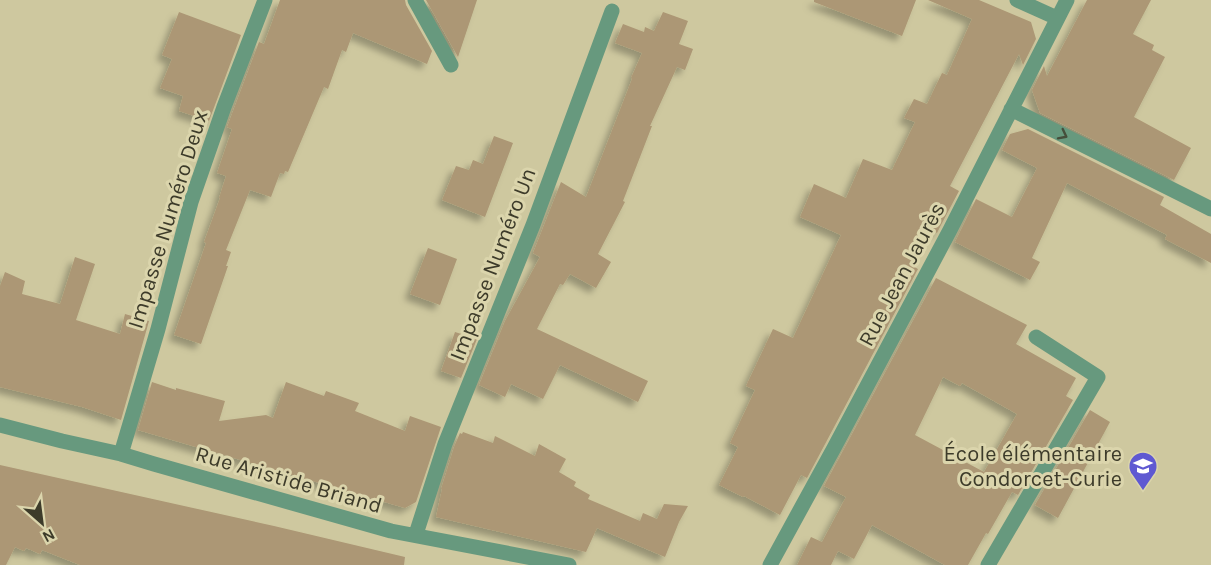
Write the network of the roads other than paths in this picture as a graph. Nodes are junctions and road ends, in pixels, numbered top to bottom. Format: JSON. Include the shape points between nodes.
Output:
{"nodes":[{"id":1,"x":265,"y":0,"type":"edge"},
{"id":2,"x":414,"y":0,"type":"edge"},
{"id":3,"x":1017,"y":0,"type":"edge"},
{"id":4,"x":1067,"y":0,"type":"edge"},
{"id":5,"x":612,"y":11,"type":"dead end"},
{"id":6,"x":1057,"y":18,"type":"junction"},
{"id":7,"x":451,"y":65,"type":"dead end"},
{"id":8,"x":1011,"y":109,"type":"junction"},
{"id":9,"x":1211,"y":209,"type":"edge"},
{"id":10,"x":1036,"y":337,"type":"dead end"},
{"id":11,"x":0,"y":425,"type":"edge"},
{"id":12,"x":121,"y":453,"type":"junction"},
{"id":13,"x":416,"y":534,"type":"junction"},
{"id":14,"x":569,"y":565,"type":"edge"},
{"id":15,"x":770,"y":565,"type":"edge"},
{"id":16,"x":988,"y":565,"type":"edge"}],
"edges":[{"from":1,"to":12,"type":"street","name":"Impasse Numéro Deux","via":[[191,202]]},
{"from":2,"to":7,"type":"street"},
{"from":3,"to":6,"type":"street"},
{"from":4,"to":6,"type":"street","name":"Rue Jean Jaurès"},
{"from":5,"to":13,"type":"street","name":"Impasse Numéro Un","via":[[446,444]]},
{"from":6,"to":8,"type":"street","name":"Rue Jean Jaurès"},
{"from":8,"to":9,"type":"street","one_way":true},
{"from":8,"to":15,"type":"street","name":"Rue Jean Jaurès"},
{"from":10,"to":16,"type":"street","via":[[1098,377]]},
{"from":11,"to":12,"type":"street","name":"Rue Aristide Briand"},
{"from":12,"to":13,"type":"street","name":"Rue Aristide Briand","via":[[392,531]]},
{"from":13,"to":14,"type":"street","name":"Rue Aristide Briand"}]}
